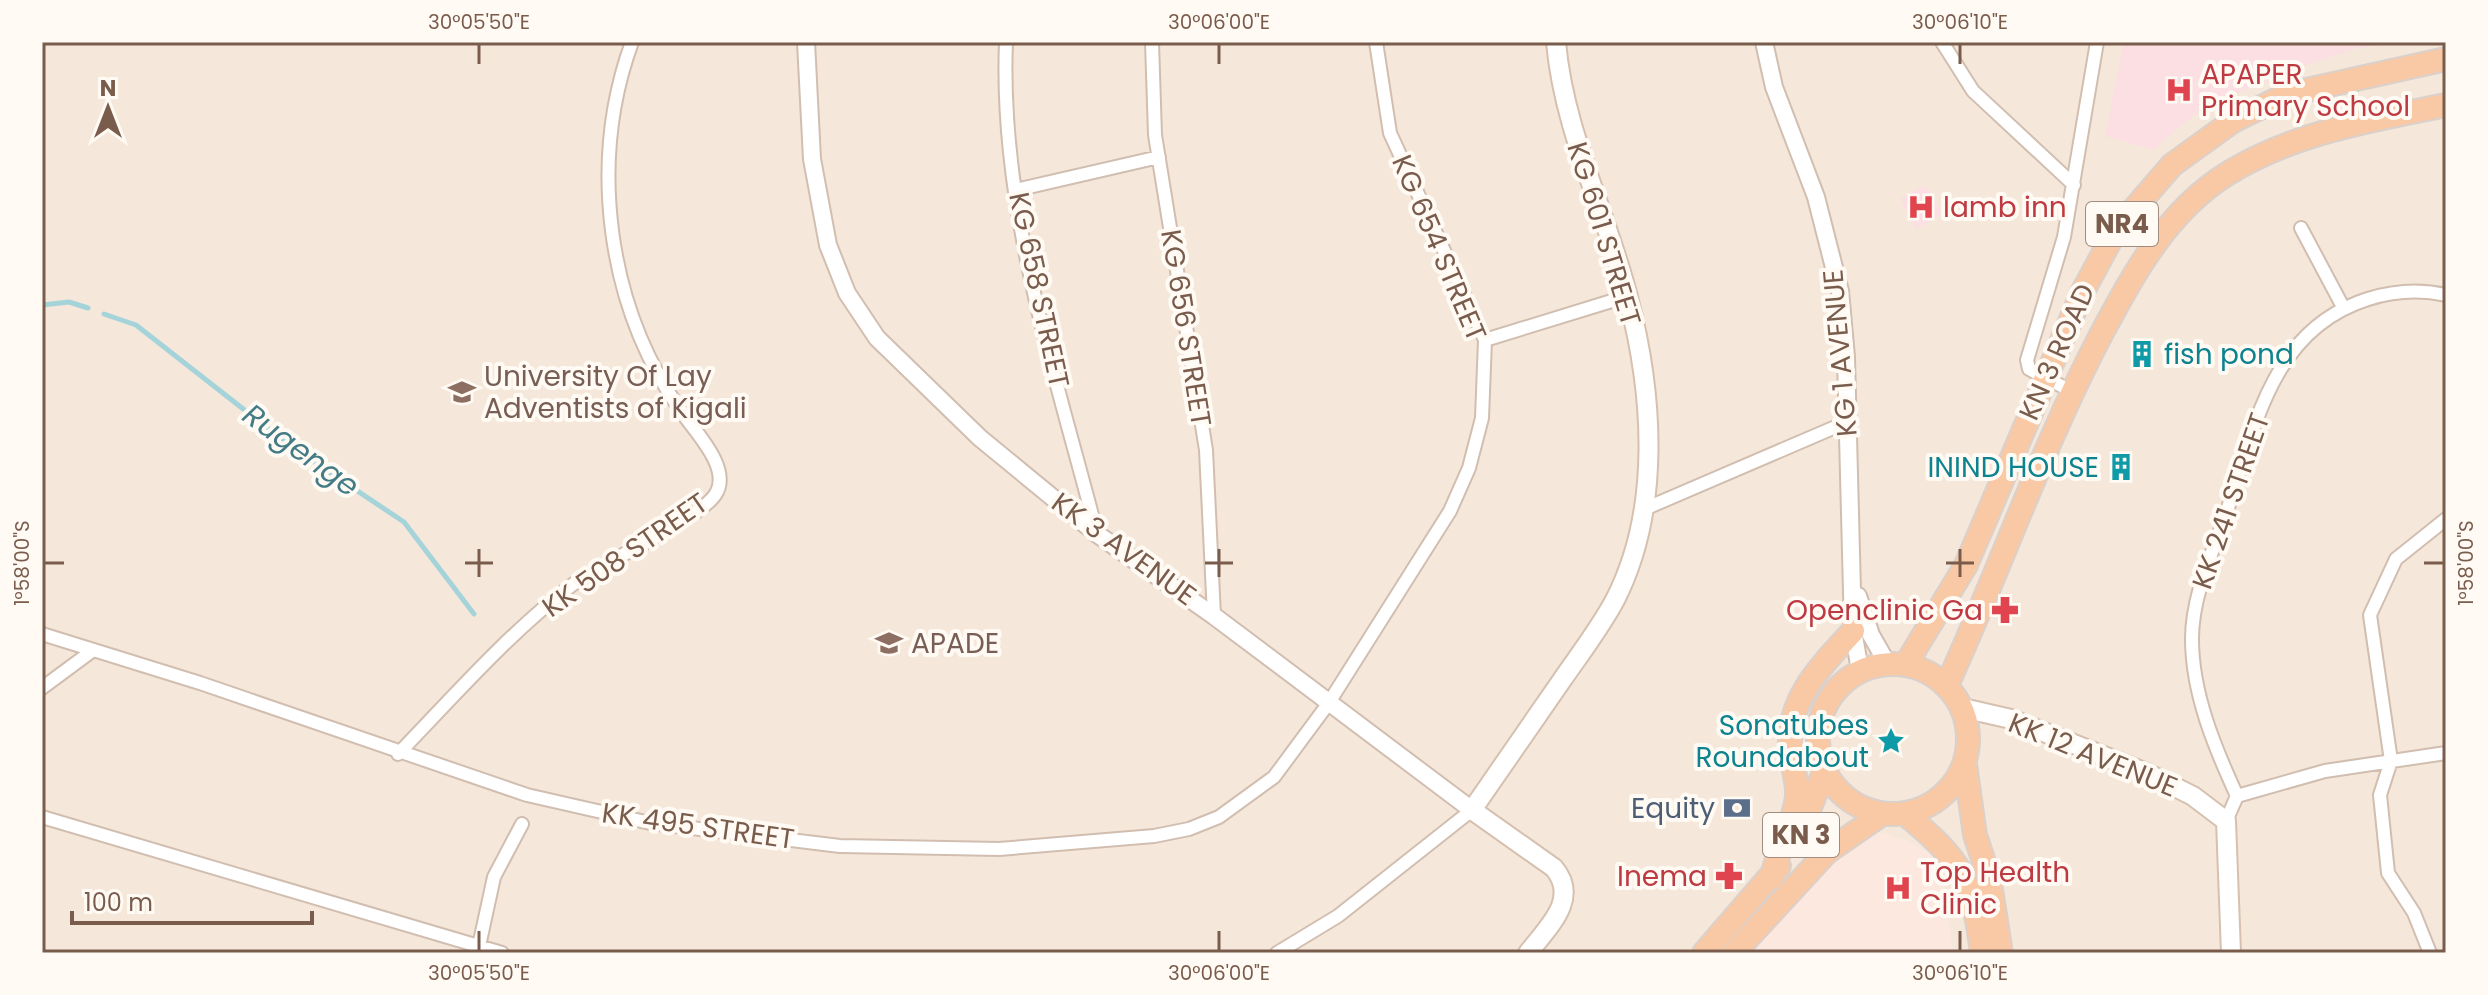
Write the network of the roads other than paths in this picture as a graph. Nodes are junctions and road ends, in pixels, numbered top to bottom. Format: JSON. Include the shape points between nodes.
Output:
{"nodes":[{"id":1,"x":632,"y":42,"type":"edge"},
{"id":2,"x":806,"y":42,"type":"edge"},
{"id":3,"x":1006,"y":42,"type":"edge"},
{"id":4,"x":1152,"y":42,"type":"edge"},
{"id":5,"x":1376,"y":42,"type":"edge"},
{"id":6,"x":1556,"y":42,"type":"edge"},
{"id":7,"x":1764,"y":42,"type":"edge"},
{"id":8,"x":1942,"y":42,"type":"edge"},
{"id":9,"x":2097,"y":42,"type":"edge"},
{"id":10,"x":2446,"y":59,"type":"edge"},
{"id":11,"x":2446,"y":105,"type":"edge"},
{"id":12,"x":1159,"y":157,"type":"junction"},
{"id":13,"x":2074,"y":185,"type":"junction"},
{"id":14,"x":1016,"y":190,"type":"junction"},
{"id":15,"x":2301,"y":228,"type":"dead end"},
{"id":16,"x":2446,"y":295,"type":"edge"},
{"id":17,"x":1628,"y":296,"type":"junction"},
{"id":18,"x":2343,"y":307,"type":"junction"},
{"id":19,"x":1485,"y":340,"type":"junction"},
{"id":20,"x":2044,"y":377,"type":"junction"},
{"id":21,"x":2071,"y":391,"type":"junction"},
{"id":22,"x":1847,"y":422,"type":"junction"},
{"id":23,"x":1642,"y":510,"type":"junction"},
{"id":24,"x":2446,"y":519,"type":"edge"},
{"id":25,"x":1097,"y":534,"type":"junction"},
{"id":26,"x":1853,"y":579,"type":"junction"},
{"id":27,"x":1214,"y":616,"type":"junction"},
{"id":28,"x":1853,"y":631,"type":"junction"},
{"id":29,"x":42,"y":634,"type":"edge"},
{"id":30,"x":92,"y":651,"type":"junction"},
{"id":31,"x":1897,"y":664,"type":"junction"},
{"id":32,"x":1860,"y":670,"type":"junction"},
{"id":33,"x":1947,"y":685,"type":"junction"},
{"id":34,"x":42,"y":688,"type":"edge"},
{"id":35,"x":1328,"y":704,"type":"junction"},
{"id":36,"x":1963,"y":708,"type":"junction"},
{"id":37,"x":2446,"y":753,"type":"edge"},
{"id":38,"x":398,"y":754,"type":"junction"},
{"id":39,"x":2391,"y":761,"type":"junction"},
{"id":40,"x":1965,"y":764,"type":"junction"},
{"id":41,"x":1824,"y":772,"type":"junction"},
{"id":42,"x":2237,"y":796,"type":"junction"},
{"id":43,"x":1472,"y":810,"type":"junction"},
{"id":44,"x":1894,"y":814,"type":"junction"},
{"id":45,"x":42,"y":817,"type":"edge"},
{"id":46,"x":2226,"y":821,"type":"junction"},
{"id":47,"x":522,"y":824,"type":"dead end"},
{"id":48,"x":1773,"y":888,"type":"junction"},
{"id":49,"x":479,"y":946,"type":"junction"},
{"id":50,"x":502,"y":953,"type":"edge"},
{"id":51,"x":1277,"y":953,"type":"edge"},
{"id":52,"x":1528,"y":953,"type":"edge"},
{"id":53,"x":1704,"y":953,"type":"edge"},
{"id":54,"x":1734,"y":953,"type":"edge"},
{"id":55,"x":1982,"y":953,"type":"edge"},
{"id":56,"x":2001,"y":953,"type":"edge"},
{"id":57,"x":2231,"y":953,"type":"edge"},
{"id":58,"x":2430,"y":953,"type":"edge"}],
"edges":[{"from":1,"to":38,"type":"street","name":"KK 508 STREET","via":[[610,135],[616,259],[652,368],[708,450],[720,483],[704,507],[556,598]]},
{"from":2,"to":25,"type":"street","name":"KK 3 AVENUE","via":[[817,198],[847,293],[877,338],[927,389]]},
{"from":3,"to":14,"type":"street","name":"KG 658 STREET","via":[[1007,117]]},
{"from":4,"to":12,"type":"street","name":"KG 656 STREET"},
{"from":5,"to":19,"type":"street","name":"KG 654 STREET","via":[[1390,133]]},
{"from":6,"to":17,"type":"main road","name":"KG 601 STREET","via":[[1559,84],[1572,135]]},
{"from":7,"to":22,"type":"street","name":"KG 1 AVENUE","via":[[1774,87],[1816,197],[1840,291]]},
{"from":8,"to":13,"type":"street","via":[[1973,91]]},
{"from":9,"to":13,"type":"street"},
{"from":10,"to":20,"type":"highway","name":"KN 3 ROAD","number":"NR4","via":[[2288,94],[2233,121],[2172,165],[2116,230]]},
{"from":11,"to":21,"type":"highway","name":"KN 3 ROAD","number":"NR4","via":[[2345,125],[2227,174],[2181,210],[2142,259]]},
{"from":12,"to":14,"type":"street"},
{"from":12,"to":27,"type":"street","name":"KG 656 STREET","via":[[1206,450]]},
{"from":13,"to":20,"type":"street","via":[[2027,360],[2029,369]]},
{"from":14,"to":25,"type":"street","name":"KG 658 STREET","via":[[1032,280]]},
{"from":15,"to":18,"type":"street"},
{"from":16,"to":18,"type":"street","name":"KK 241 STREET","via":[[2387,294]]},
{"from":17,"to":19,"type":"street"},
{"from":17,"to":23,"type":"main road","name":"KG 601 STREET","via":[[1647,393],[1649,450]]},
{"from":18,"to":42,"type":"street","name":"KK 241 STREET","via":[[2313,327],[2283,361],[2265,398],[2194,612],[2193,659],[2200,694],[2214,747]]},
{"from":19,"to":35,"type":"street","name":"KG 654 STREET","via":[[1482,418],[1469,468],[1450,511]]},
{"from":20,"to":21,"type":"street"},
{"from":20,"to":31,"type":"highway","name":"KN 3 ROAD","number":"NR4","via":[[1966,565]]},
{"from":21,"to":33,"type":"highway","name":"KN 3 ROAD","number":"NR4"},
{"from":22,"to":23,"type":"street"},
{"from":22,"to":26,"type":"street","name":"KG 1 AVENUE"},
{"from":23,"to":43,"type":"main road","name":"KG 601 STREET","via":[[1632,559],[1615,599]]},
{"from":24,"to":39,"type":"street","via":[[2396,559],[2370,615]]},
{"from":25,"to":27,"type":"street","name":"KK 3 AVENUE"},
{"from":26,"to":28,"type":"street","name":"KG 1 AVENUE"},
{"from":26,"to":31,"type":"street","name":"KG 1 AVENUE","via":[[1862,612]]},
{"from":27,"to":35,"type":"street","name":"KK 3 AVENUE"},
{"from":28,"to":32,"type":"street","name":"KG 1 AVENUE"},
{"from":28,"to":48,"type":"highway","via":[[1803,690],[1793,715],[1790,746],[1797,792],[1793,818],[1776,853]]},
{"from":29,"to":30,"type":"street","name":"KK 495 STREET"},
{"from":30,"to":34,"type":"street"},
{"from":30,"to":38,"type":"street","name":"KK 495 STREET","via":[[200,683]]},
{"from":31,"to":32,"type":"highway"},
{"from":31,"to":33,"type":"highway","via":[[1928,671]]},
{"from":32,"to":41,"type":"highway","via":[[1828,698],[1818,724],[1817,749]]},
{"from":33,"to":36,"type":"highway"},
{"from":35,"to":38,"type":"street","name":"KK 495 STREET","via":[[1274,777],[1219,817],[1154,836],[999,849],[840,846],[650,823],[527,795]]},
{"from":35,"to":43,"type":"street","name":"KK 3 AVENUE"},
{"from":36,"to":40,"type":"highway","via":[[1969,736]]},
{"from":36,"to":46,"type":"main road","name":"KK 12 AVENUE","via":[[2011,719],[2149,774],[2193,796]]},
{"from":37,"to":39,"type":"street"},
{"from":39,"to":42,"type":"street","via":[[2325,771]]},
{"from":39,"to":58,"type":"street","via":[[2380,795],[2388,873],[2414,913]]},
{"from":40,"to":44,"type":"highway","via":[[1952,787],[1931,805]]},
{"from":40,"to":56,"type":"highway"},
{"from":41,"to":44,"type":"highway","via":[[1859,807]]},
{"from":41,"to":48,"type":"highway","number":"KN 3"},
{"from":42,"to":46,"type":"street"},
{"from":43,"to":51,"type":"street","via":[[1338,916]]},
{"from":43,"to":52,"type":"main road","name":"KK 3 AVENUE","via":[[1564,879],[1566,896],[1559,914]]},
{"from":44,"to":48,"type":"highway","number":"KN 3"},
{"from":44,"to":55,"type":"highway","via":[[1951,853],[1969,886]]},
{"from":45,"to":49,"type":"street"},
{"from":46,"to":57,"type":"main road"},
{"from":47,"to":49,"type":"street","via":[[494,877]]},
{"from":48,"to":53,"type":"highway"},
{"from":48,"to":54,"type":"highway"},
{"from":49,"to":50,"type":"street"}]}
